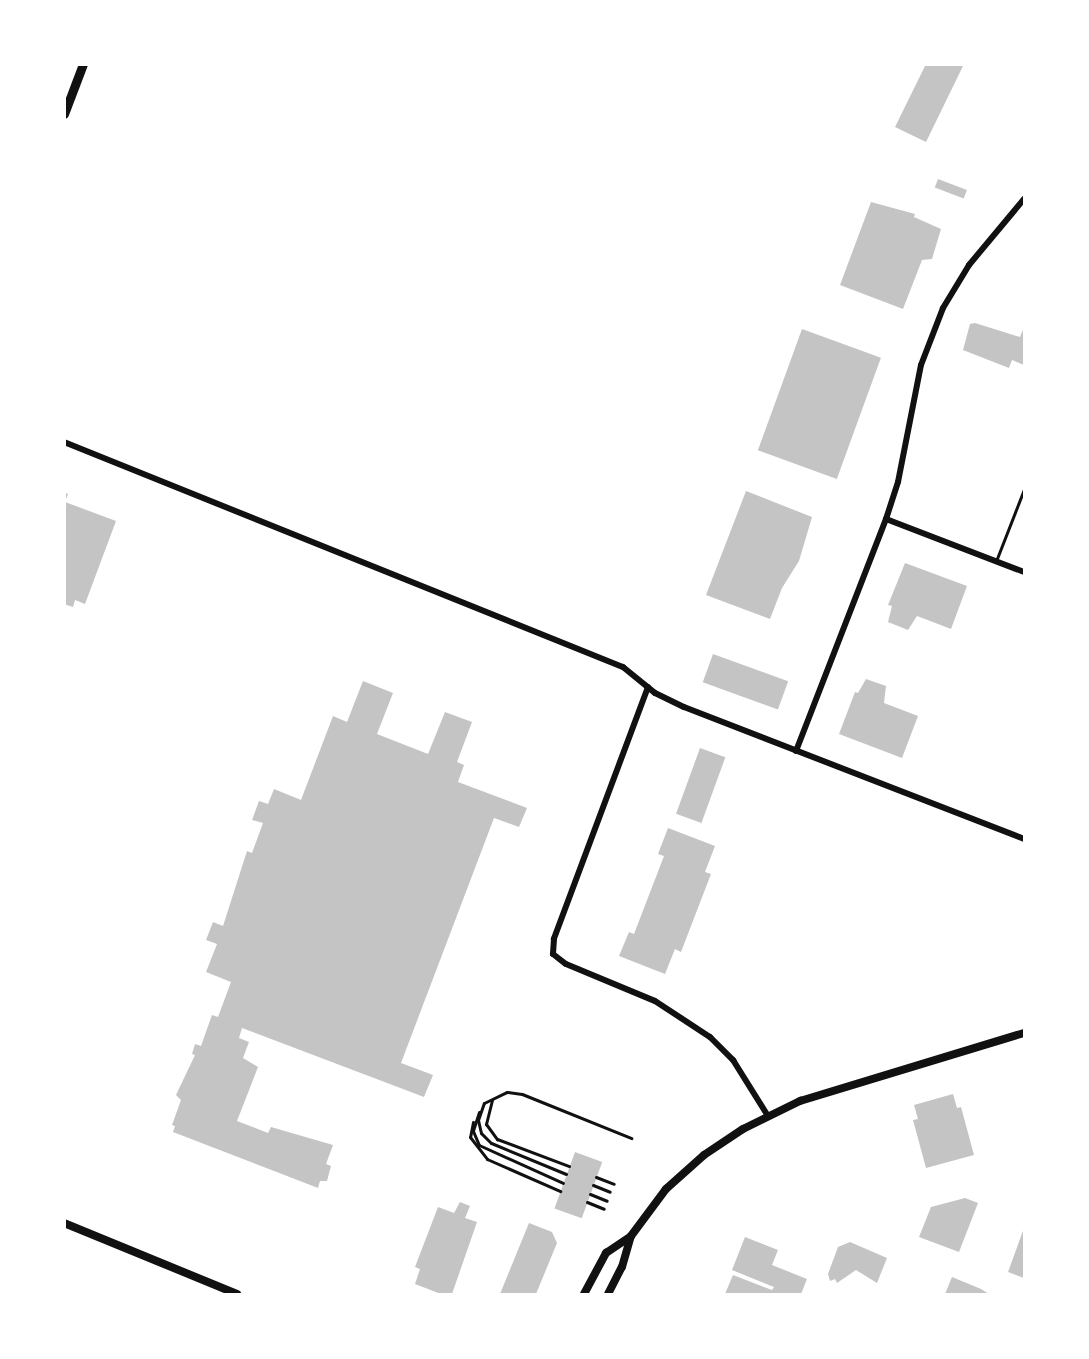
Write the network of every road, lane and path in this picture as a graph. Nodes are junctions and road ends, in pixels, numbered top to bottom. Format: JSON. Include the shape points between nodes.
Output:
{"nodes":[{"id":1,"x":83,"y":64,"type":"edge"},
{"id":2,"x":64,"y":114,"type":"edge"},
{"id":3,"x":1024,"y":200,"type":"edge"},
{"id":4,"x":64,"y":442,"type":"edge"},
{"id":5,"x":1024,"y":489,"type":"edge"},
{"id":6,"x":886,"y":519,"type":"junction"},
{"id":7,"x":996,"y":561,"type":"junction"},
{"id":8,"x":1024,"y":572,"type":"edge"},
{"id":9,"x":648,"y":687,"type":"junction"},
{"id":10,"x":796,"y":752,"type":"junction"},
{"id":11,"x":1024,"y":839,"type":"edge"},
{"id":12,"x":1024,"y":1033,"type":"edge"},
{"id":13,"x":493,"y":1098,"type":"junction"},
{"id":14,"x":480,"y":1110,"type":"junction"},
{"id":15,"x":768,"y":1116,"type":"junction"},
{"id":16,"x":475,"y":1117,"type":"junction"},
{"id":17,"x":631,"y":1138,"type":"dead end"},
{"id":18,"x":569,"y":1167,"type":"dead end"},
{"id":19,"x":566,"y":1174,"type":"dead end"},
{"id":20,"x":596,"y":1177,"type":"dead end"},
{"id":21,"x":563,"y":1183,"type":"dead end"},
{"id":22,"x":614,"y":1184,"type":"dead end"},
{"id":23,"x":593,"y":1185,"type":"dead end"},
{"id":24,"x":560,"y":1191,"type":"dead end"},
{"id":25,"x":610,"y":1192,"type":"dead end"},
{"id":26,"x":590,"y":1194,"type":"dead end"},
{"id":27,"x":607,"y":1201,"type":"dead end"},
{"id":28,"x":587,"y":1202,"type":"dead end"},
{"id":29,"x":604,"y":1209,"type":"dead end"},
{"id":30,"x":64,"y":1223,"type":"edge"},
{"id":31,"x":631,"y":1236,"type":"junction"},
{"id":32,"x":237,"y":1294,"type":"edge"},
{"id":33,"x":584,"y":1294,"type":"edge"},
{"id":34,"x":608,"y":1294,"type":"edge"}],
"edges":[{"from":1,"to":2,"type":"main road"},
{"from":3,"to":6,"type":"street","via":[[969,265],[944,308],[921,364],[898,482]]},
{"from":4,"to":9,"type":"street","via":[[624,667]]},
{"from":5,"to":7,"type":"lane"},
{"from":6,"to":7,"type":"street"},
{"from":6,"to":10,"type":"street"},
{"from":7,"to":8,"type":"street"},
{"from":9,"to":10,"type":"street","via":[[684,707]]},
{"from":9,"to":15,"type":"street","via":[[554,939],[553,954],[566,964],[656,1001],[702,1031],[733,1060]]},
{"from":10,"to":11,"type":"street"},
{"from":12,"to":15,"type":"street","via":[[809,1098]]},
{"from":13,"to":14,"type":"lane"},
{"from":13,"to":17,"type":"lane","via":[[507,1092],[522,1094]]},
{"from":13,"to":18,"type":"lane","via":[[486,1124],[498,1139]]},
{"from":14,"to":16,"type":"lane"},
{"from":14,"to":19,"type":"lane","via":[[481,1133],[491,1143]]},
{"from":15,"to":31,"type":"street","via":[[719,1144],[688,1168],[666,1189]]},
{"from":16,"to":21,"type":"lane","via":[[473,1131],[479,1145]]},
{"from":16,"to":24,"type":"lane","via":[[470,1137],[487,1160]]},
{"from":20,"to":22,"type":"lane"},
{"from":23,"to":25,"type":"lane"},
{"from":26,"to":27,"type":"lane"},
{"from":28,"to":29,"type":"lane"},
{"from":30,"to":32,"type":"main road"},
{"from":31,"to":33,"type":"street","via":[[606,1253]]},
{"from":31,"to":34,"type":"street","via":[[622,1267]]}]}
